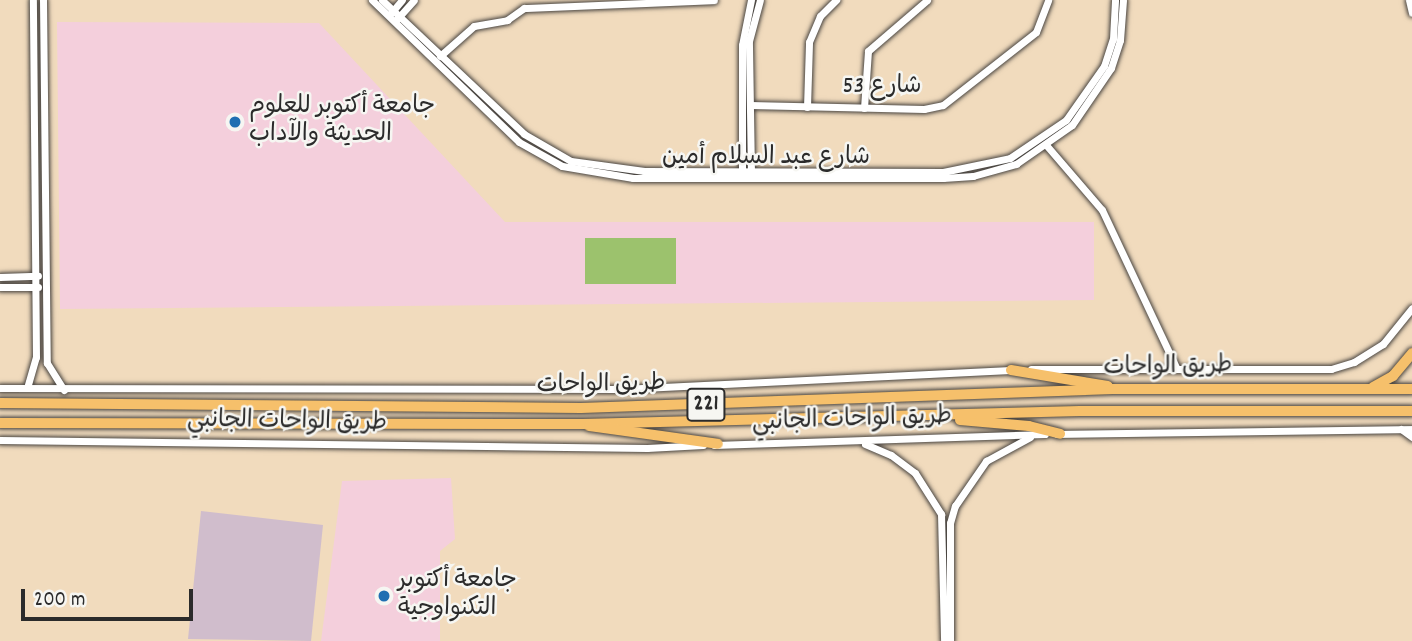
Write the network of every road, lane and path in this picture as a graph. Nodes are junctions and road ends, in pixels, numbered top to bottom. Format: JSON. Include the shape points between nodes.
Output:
{"nodes":[{"id":1,"x":33,"y":0,"type":"edge"},
{"id":2,"x":43,"y":0,"type":"edge"},
{"id":3,"x":372,"y":0,"type":"edge"},
{"id":4,"x":383,"y":0,"type":"edge"},
{"id":5,"x":402,"y":0,"type":"edge"},
{"id":6,"x":414,"y":0,"type":"edge"},
{"id":7,"x":714,"y":0,"type":"edge"},
{"id":8,"x":751,"y":0,"type":"edge"},
{"id":9,"x":760,"y":0,"type":"edge"},
{"id":10,"x":836,"y":0,"type":"edge"},
{"id":11,"x":927,"y":0,"type":"edge"},
{"id":12,"x":1048,"y":0,"type":"edge"},
{"id":13,"x":1115,"y":0,"type":"edge"},
{"id":14,"x":1123,"y":0,"type":"edge"},
{"id":15,"x":1409,"y":0,"type":"edge"},
{"id":16,"x":633,"y":1,"type":"edge"},
{"id":17,"x":525,"y":4,"type":"edge"},
{"id":18,"x":390,"y":13,"type":"junction"},
{"id":19,"x":1412,"y":13,"type":"edge"},
{"id":20,"x":397,"y":20,"type":"junction"},
{"id":21,"x":440,"y":56,"type":"junction"},
{"id":22,"x":746,"y":87,"type":"junction"},
{"id":23,"x":750,"y":105,"type":"junction"},
{"id":24,"x":807,"y":107,"type":"junction"},
{"id":25,"x":864,"y":108,"type":"junction"},
{"id":26,"x":1047,"y":146,"type":"junction"},
{"id":27,"x":742,"y":174,"type":"junction"},
{"id":28,"x":751,"y":174,"type":"junction"},
{"id":29,"x":943,"y":175,"type":"junction"},
{"id":30,"x":35,"y":276,"type":"junction"},
{"id":31,"x":46,"y":276,"type":"junction"},
{"id":32,"x":0,"y":277,"type":"edge"},
{"id":33,"x":0,"y":286,"type":"edge"},
{"id":34,"x":36,"y":287,"type":"junction"},
{"id":35,"x":46,"y":287,"type":"junction"},
{"id":36,"x":1412,"y":308,"type":"edge"},
{"id":37,"x":1412,"y":353,"type":"edge"},
{"id":38,"x":1176,"y":367,"type":"junction"},
{"id":39,"x":1011,"y":370,"type":"junction"},
{"id":40,"x":0,"y":388,"type":"edge"},
{"id":41,"x":27,"y":388,"type":"junction"},
{"id":42,"x":1113,"y":389,"type":"junction"},
{"id":43,"x":1362,"y":389,"type":"junction"},
{"id":44,"x":1412,"y":389,"type":"edge"},
{"id":45,"x":64,"y":390,"type":"junction"},
{"id":46,"x":0,"y":403,"type":"edge"},
{"id":47,"x":191,"y":405,"type":"junction"},
{"id":48,"x":215,"y":406,"type":"junction"},
{"id":49,"x":1412,"y":411,"type":"edge"},
{"id":50,"x":944,"y":416,"type":"junction"},
{"id":51,"x":0,"y":423,"type":"edge"},
{"id":52,"x":187,"y":423,"type":"junction"},
{"id":53,"x":216,"y":423,"type":"junction"},
{"id":54,"x":583,"y":424,"type":"junction"},
{"id":55,"x":1401,"y":429,"type":"junction"},
{"id":56,"x":1412,"y":429,"type":"edge"},
{"id":57,"x":1038,"y":434,"type":"junction"},
{"id":58,"x":1060,"y":434,"type":"junction"},
{"id":59,"x":1412,"y":437,"type":"edge"},
{"id":60,"x":0,"y":440,"type":"edge"},
{"id":61,"x":854,"y":442,"type":"junction"},
{"id":62,"x":718,"y":444,"type":"junction"},
{"id":63,"x":944,"y":641,"type":"edge"},
{"id":64,"x":950,"y":641,"type":"edge"}],
"edges":[{"from":1,"to":30,"type":"street"},
{"from":2,"to":31,"type":"street"},
{"from":3,"to":18,"type":"street","name":"شارع عبد السلام أمين"},
{"from":4,"to":18,"type":"street","name":"شارع عبد السلام أمين"},
{"from":5,"to":18,"type":"street"},
{"from":6,"to":20,"type":"street"},
{"from":7,"to":16,"type":"street"},
{"from":8,"to":22,"type":"street","via":[[743,33]]},
{"from":9,"to":22,"type":"street","via":[[749,41]]},
{"from":10,"to":24,"type":"street","via":[[820,16],[809,42]]},
{"from":11,"to":25,"type":"street","via":[[868,51]]},
{"from":12,"to":25,"type":"street","name":"شارع 53","via":[[1036,32],[952,102],[925,109]]},
{"from":13,"to":29,"type":"street","name":"شارع عبد السلام أمين","via":[[1104,66],[1066,120],[1010,158]]},
{"from":14,"to":26,"type":"street","name":"شارع عبد السلام أمين","via":[[1120,40],[1104,81],[1081,115]]},
{"from":15,"to":19,"type":"street"},
{"from":16,"to":17,"type":"street"},
{"from":17,"to":21,"type":"street","via":[[507,20],[474,26]]},
{"from":18,"to":20,"type":"street","name":"شارع عبد السلام أمين"},
{"from":20,"to":21,"type":"street","name":"شارع عبد السلام أمين"},
{"from":20,"to":27,"type":"street","name":"شارع عبد السلام أمين","via":[[513,136],[547,160],[609,176]]},
{"from":21,"to":27,"type":"street","name":"شارع عبد السلام أمين","via":[[524,134],[571,161],[625,170]]},
{"from":22,"to":23,"type":"street"},
{"from":22,"to":27,"type":"street"},
{"from":23,"to":24,"type":"street","name":"شارع 53"},
{"from":23,"to":28,"type":"street"},
{"from":24,"to":25,"type":"street","name":"شارع 53"},
{"from":26,"to":29,"type":"street","name":"شارع عبد السلام أمين","via":[[1003,170]]},
{"from":26,"to":38,"type":"street","via":[[1102,210]]},
{"from":27,"to":28,"type":"street","name":"شارع عبد السلام أمين"},
{"from":28,"to":29,"type":"street","name":"شارع عبد السلام أمين"},
{"from":30,"to":31,"type":"street"},
{"from":30,"to":32,"type":"street"},
{"from":30,"to":34,"type":"street"},
{"from":31,"to":35,"type":"street"},
{"from":33,"to":34,"type":"street"},
{"from":34,"to":35,"type":"street"},
{"from":34,"to":41,"type":"street","via":[[36,367]]},
{"from":35,"to":45,"type":"street","via":[[48,366]]},
{"from":36,"to":38,"type":"street","via":[[1383,344],[1343,366]]},
{"from":37,"to":43,"type":"highway","via":[[1393,376]]},
{"from":38,"to":39,"type":"street"},
{"from":39,"to":42,"type":"highway"},
{"from":39,"to":45,"type":"street","via":[[622,388]]},
{"from":40,"to":41,"type":"street"},
{"from":41,"to":45,"type":"street"},
{"from":42,"to":43,"type":"highway","name":"طريق الواحات","number":"221"},
{"from":42,"to":48,"type":"highway","name":"طريق الواحات","number":"221","via":[[764,404]]},
{"from":43,"to":44,"type":"highway","name":"طريق الواحات","number":"221"},
{"from":46,"to":47,"type":"highway","name":"طريق الواحات","number":"221"},
{"from":47,"to":48,"type":"highway","name":"طريق الواحات","number":"221"},
{"from":47,"to":52,"type":"highway","via":[[193,415]]},
{"from":48,"to":53,"type":"highway","via":[[212,416]]},
{"from":49,"to":50,"type":"highway","name":"طريق الواحات","number":"221"},
{"from":50,"to":54,"type":"highway","name":"طريق الواحات","number":"221"},
{"from":50,"to":58,"type":"highway"},
{"from":51,"to":52,"type":"highway","name":"طريق الواحات","number":"221"},
{"from":52,"to":53,"type":"highway","name":"طريق الواحات","number":"221"},
{"from":53,"to":54,"type":"highway","name":"طريق الواحات","number":"221"},
{"from":54,"to":62,"type":"highway","via":[[603,431]]},
{"from":55,"to":56,"type":"street","name":"طريق الواحات الجانبي"},
{"from":55,"to":58,"type":"street","name":"طريق الواحات الجانبي"},
{"from":55,"to":59,"type":"street"},
{"from":57,"to":58,"type":"street","name":"طريق الواحات الجانبي"},
{"from":57,"to":61,"type":"street","name":"طريق الواحات الجانبي"},
{"from":57,"to":64,"type":"street","via":[[986,461],[955,506],[950,523]]},
{"from":60,"to":62,"type":"street","name":"طريق الواحات الجانبي","via":[[636,448]]},
{"from":61,"to":62,"type":"street","name":"طريق الواحات الجانبي"},
{"from":61,"to":63,"type":"street","via":[[882,450],[907,466],[937,505],[944,524]]}]}
